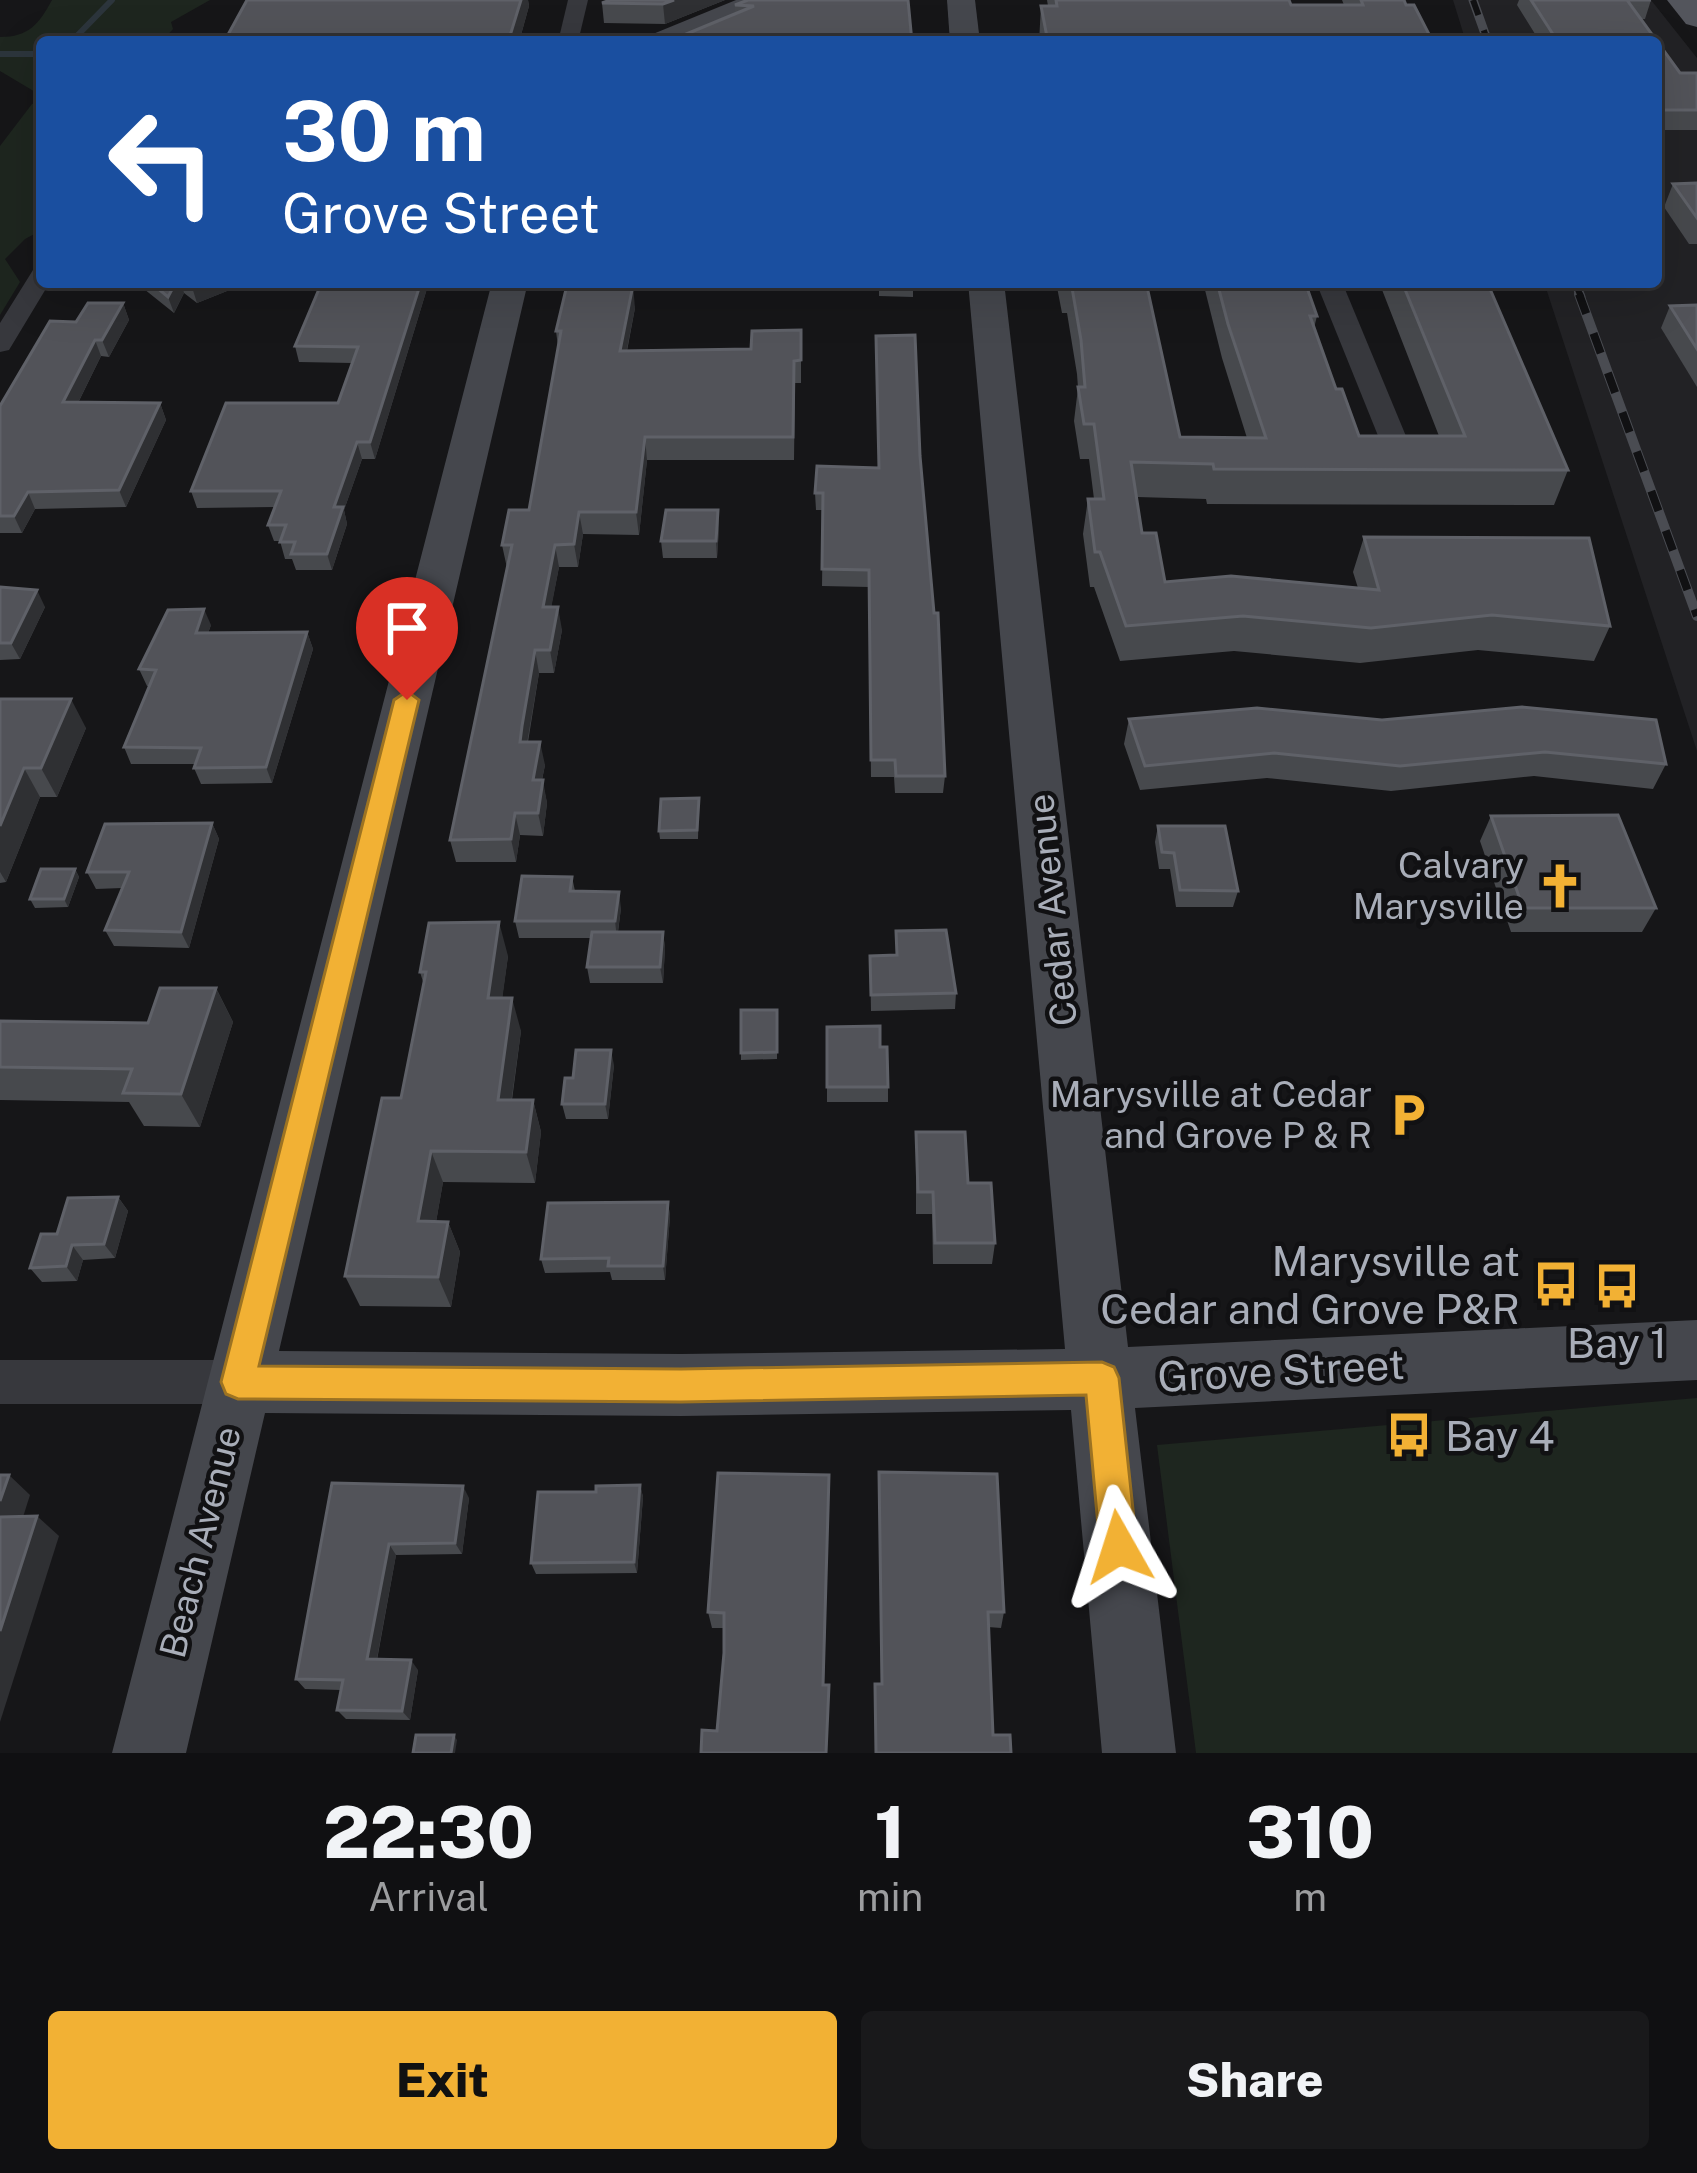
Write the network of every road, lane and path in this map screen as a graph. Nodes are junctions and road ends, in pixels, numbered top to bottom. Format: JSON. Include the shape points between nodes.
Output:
{"nodes":[{"id":1,"x":578,"y":0,"type":"edge"},
{"id":2,"x":761,"y":0,"type":"edge"},
{"id":3,"x":961,"y":0,"type":"edge"},
{"id":4,"x":1683,"y":0,"type":"edge"},
{"id":5,"x":1697,"y":17,"type":"edge"},
{"id":6,"x":569,"y":36,"type":"edge"},
{"id":7,"x":673,"y":36,"type":"edge"},
{"id":8,"x":964,"y":36,"type":"edge"},
{"id":9,"x":36,"y":285,"type":"edge"},
{"id":10,"x":509,"y":288,"type":"edge"},
{"id":11,"x":987,"y":288,"type":"edge"},
{"id":12,"x":1331,"y":288,"type":"edge"},
{"id":13,"x":0,"y":344,"type":"edge"},
{"id":14,"x":1399,"y":453,"type":"edge"},
{"id":15,"x":1697,"y":1350,"type":"edge"},
{"id":16,"x":1102,"y":1378,"type":"junction"},
{"id":17,"x":0,"y":1382,"type":"edge"},
{"id":18,"x":238,"y":1382,"type":"junction"},
{"id":19,"x":149,"y":1753,"type":"edge"},
{"id":20,"x":1139,"y":1753,"type":"edge"}],
"edges":[{"from":1,"to":6,"type":"street"},
{"from":2,"to":7,"type":"street"},
{"from":3,"to":8,"type":"street"},
{"from":4,"to":5,"type":"main road"},
{"from":9,"to":13,"type":"street"},
{"from":10,"to":18,"type":"street","name":"Beach Avenue"},
{"from":11,"to":16,"type":"street","name":"Cedar Avenue"},
{"from":12,"to":14,"type":"street"},
{"from":15,"to":16,"type":"street","name":"Grove Street"},
{"from":16,"to":18,"type":"street","name":"Grove Street"},
{"from":16,"to":20,"type":"street","name":"Cedar Avenue"},
{"from":17,"to":18,"type":"street","name":"Grove Street"},
{"from":18,"to":19,"type":"street","name":"Beach Avenue"}]}
